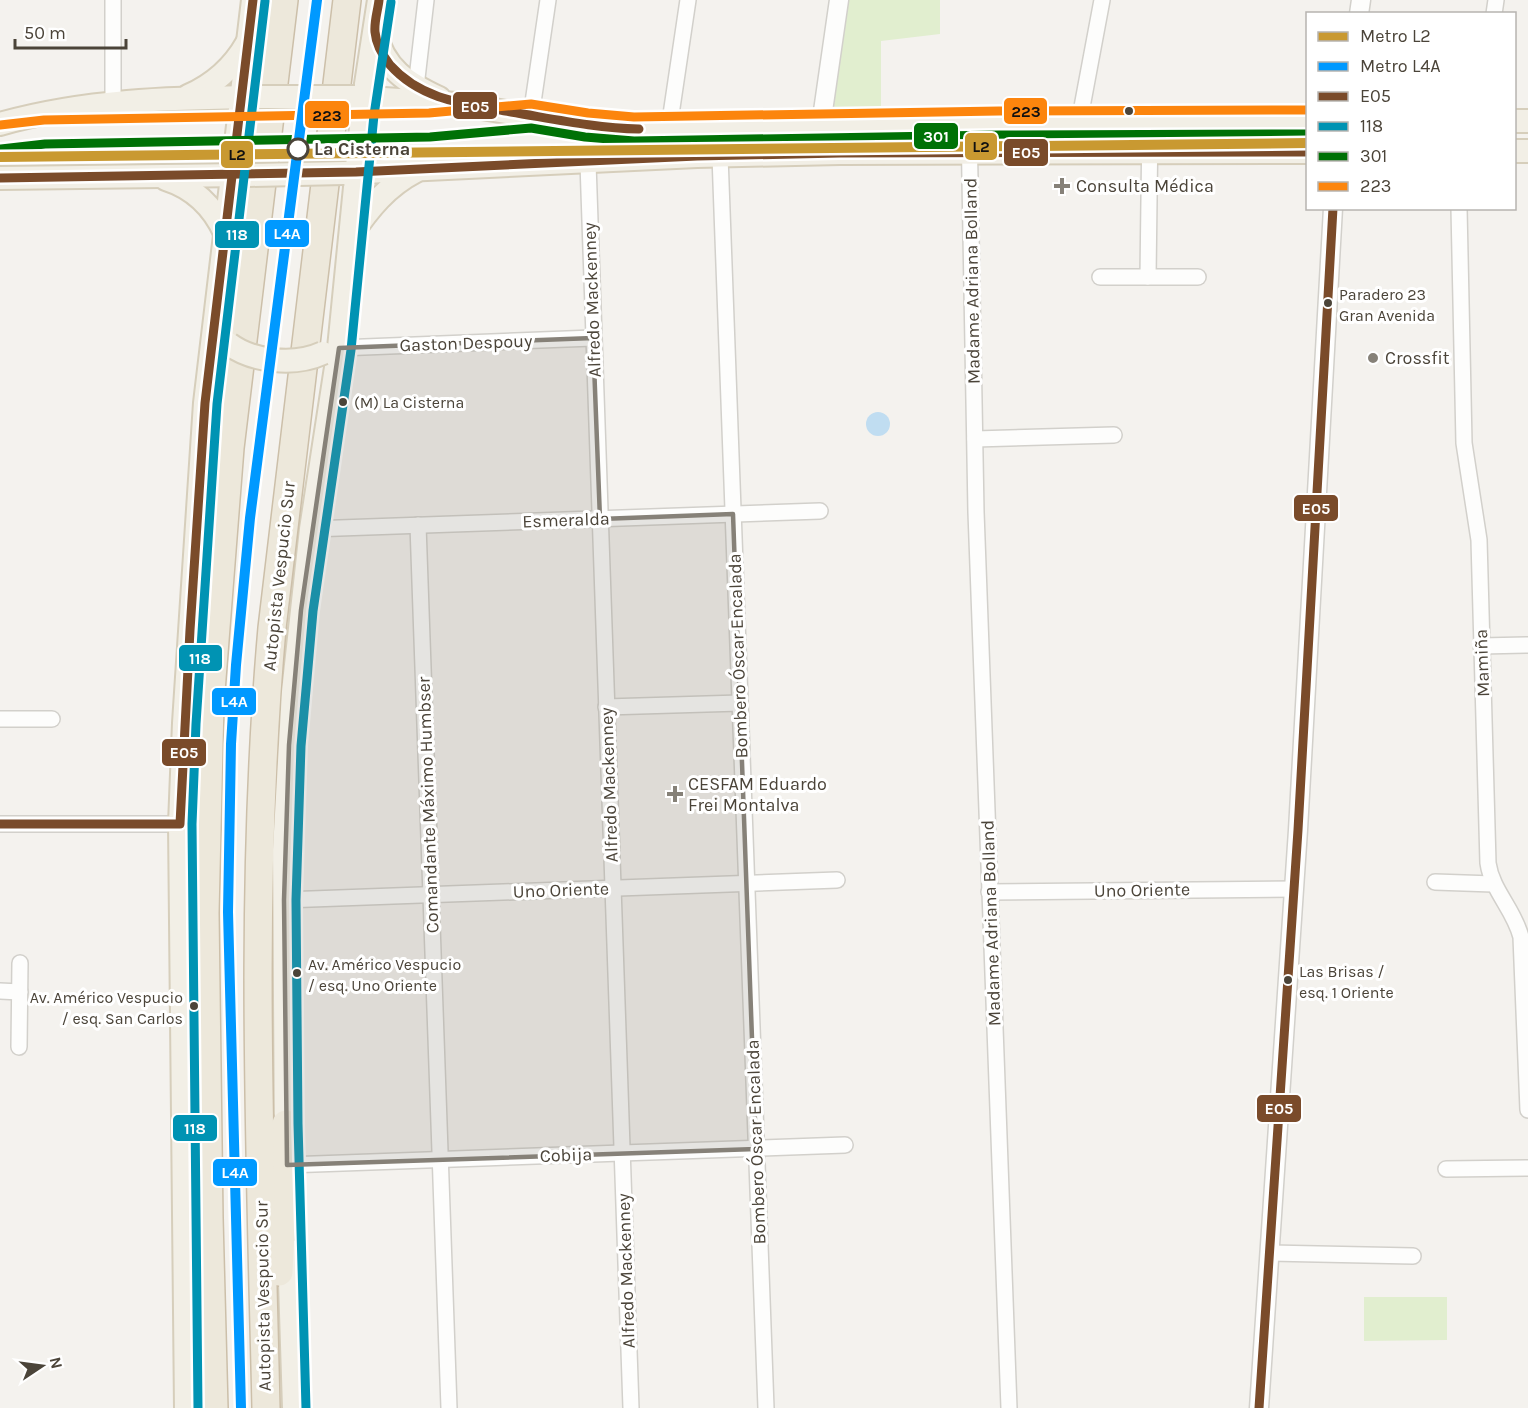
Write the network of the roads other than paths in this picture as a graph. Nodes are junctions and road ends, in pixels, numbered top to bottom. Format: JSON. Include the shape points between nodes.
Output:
{"nodes":[{"id":1,"x":113,"y":0,"type":"edge"},
{"id":2,"x":253,"y":0,"type":"edge"},
{"id":3,"x":284,"y":0,"type":"edge"},
{"id":4,"x":347,"y":0,"type":"edge"},
{"id":5,"x":379,"y":0,"type":"edge"},
{"id":6,"x":426,"y":0,"type":"edge"},
{"id":7,"x":548,"y":0,"type":"edge"},
{"id":8,"x":688,"y":0,"type":"edge"},
{"id":9,"x":839,"y":0,"type":"edge"},
{"id":10,"x":1101,"y":0,"type":"edge"},
{"id":11,"x":375,"y":31,"type":"junction"},
{"id":12,"x":248,"y":41,"type":"junction"},
{"id":13,"x":416,"y":87,"type":"junction"},
{"id":14,"x":250,"y":97,"type":"junction"},
{"id":15,"x":360,"y":97,"type":"junction"},
{"id":16,"x":183,"y":98,"type":"junction"},
{"id":17,"x":113,"y":103,"type":"junction"},
{"id":18,"x":457,"y":104,"type":"junction"},
{"id":19,"x":531,"y":116,"type":"junction"},
{"id":20,"x":1306,"y":122,"type":"edge"},
{"id":21,"x":1079,"y":123,"type":"junction"},
{"id":22,"x":1150,"y":123,"type":"junction"},
{"id":23,"x":0,"y":124,"type":"edge"},
{"id":24,"x":969,"y":124,"type":"junction"},
{"id":25,"x":821,"y":125,"type":"junction"},
{"id":26,"x":669,"y":128,"type":"junction"},
{"id":27,"x":1149,"y":151,"type":"junction"},
{"id":28,"x":969,"y":152,"type":"junction"},
{"id":29,"x":1306,"y":152,"type":"edge"},
{"id":30,"x":790,"y":154,"type":"junction"},
{"id":31,"x":720,"y":156,"type":"junction"},
{"id":32,"x":588,"y":162,"type":"junction"},
{"id":33,"x":418,"y":170,"type":"junction"},
{"id":34,"x":350,"y":172,"type":"junction"},
{"id":35,"x":240,"y":175,"type":"junction"},
{"id":36,"x":159,"y":176,"type":"junction"},
{"id":37,"x":0,"y":178,"type":"edge"},
{"id":38,"x":1333,"y":210,"type":"edge"},
{"id":39,"x":1459,"y":210,"type":"edge"},
{"id":40,"x":225,"y":233,"type":"junction"},
{"id":41,"x":349,"y":239,"type":"junction"},
{"id":42,"x":1100,"y":277,"type":"dead end"},
{"id":43,"x":1148,"y":277,"type":"junction"},
{"id":44,"x":1198,"y":277,"type":"dead end"},
{"id":45,"x":214,"y":320,"type":"junction"},
{"id":46,"x":593,"y":338,"type":"junction"},
{"id":47,"x":334,"y":347,"type":"junction"},
{"id":48,"x":1114,"y":435,"type":"dead end"},
{"id":49,"x":975,"y":439,"type":"junction"},
{"id":50,"x":820,"y":511,"type":"dead end"},
{"id":51,"x":733,"y":514,"type":"junction"},
{"id":52,"x":600,"y":519,"type":"junction"},
{"id":53,"x":418,"y":525,"type":"junction"},
{"id":54,"x":312,"y":529,"type":"junction"},
{"id":55,"x":1528,"y":645,"type":"edge"},
{"id":56,"x":1482,"y":646,"type":"junction"},
{"id":57,"x":740,"y":703,"type":"junction"},
{"id":58,"x":606,"y":708,"type":"junction"},
{"id":59,"x":0,"y":719,"type":"edge"},
{"id":60,"x":52,"y":719,"type":"dead end"},
{"id":61,"x":0,"y":824,"type":"edge"},
{"id":62,"x":180,"y":824,"type":"junction"},
{"id":63,"x":837,"y":880,"type":"dead end"},
{"id":64,"x":1435,"y":882,"type":"dead end"},
{"id":65,"x":746,"y":883,"type":"junction"},
{"id":66,"x":1493,"y":884,"type":"junction"},
{"id":67,"x":612,"y":888,"type":"junction"},
{"id":68,"x":1294,"y":889,"type":"junction"},
{"id":69,"x":989,"y":892,"type":"junction"},
{"id":70,"x":431,"y":894,"type":"junction"},
{"id":71,"x":284,"y":900,"type":"junction"},
{"id":72,"x":20,"y":963,"type":"dead end"},
{"id":73,"x":1526,"y":988,"type":"edge"},
{"id":74,"x":0,"y":992,"type":"edge"},
{"id":75,"x":20,"y":992,"type":"junction"},
{"id":76,"x":20,"y":1047,"type":"dead end"},
{"id":77,"x":1527,"y":1069,"type":"edge"},
{"id":78,"x":1528,"y":1110,"type":"edge"},
{"id":79,"x":286,"y":1124,"type":"junction"},
{"id":80,"x":845,"y":1145,"type":"dead end"},
{"id":81,"x":756,"y":1149,"type":"junction"},
{"id":82,"x":622,"y":1153,"type":"junction"},
{"id":83,"x":440,"y":1160,"type":"junction"},
{"id":84,"x":287,"y":1165,"type":"junction"},
{"id":85,"x":1528,"y":1168,"type":"edge"},
{"id":86,"x":1446,"y":1169,"type":"dead end"},
{"id":87,"x":1269,"y":1252,"type":"junction"},
{"id":88,"x":1413,"y":1256,"type":"dead end"},
{"id":89,"x":186,"y":1408,"type":"edge"},
{"id":90,"x":214,"y":1408,"type":"edge"},
{"id":91,"x":266,"y":1408,"type":"edge"},
{"id":92,"x":273,"y":1408,"type":"edge"},
{"id":93,"x":294,"y":1408,"type":"edge"},
{"id":94,"x":449,"y":1408,"type":"edge"},
{"id":95,"x":631,"y":1408,"type":"edge"},
{"id":96,"x":766,"y":1408,"type":"edge"},
{"id":97,"x":1009,"y":1408,"type":"edge"},
{"id":98,"x":1259,"y":1408,"type":"edge"}],
"edges":[{"from":1,"to":17,"type":"street"},
{"from":2,"to":12,"type":"main road"},
{"from":3,"to":90,"type":"highway","via":[[230,448],[210,704],[205,913]]},
{"from":4,"to":91,"type":"highway","name":"Autopista Vespucio Sur","via":[[273,617],[263,743],[257,1014]]},
{"from":5,"to":11,"type":"main road"},
{"from":6,"to":13,"type":"street"},
{"from":7,"to":19,"type":"street"},
{"from":8,"to":26,"type":"street"},
{"from":9,"to":25,"type":"street"},
{"from":10,"to":21,"type":"street"},
{"from":11,"to":13,"type":"main road","via":[[390,65]]},
{"from":11,"to":15,"type":"main road"},
{"from":12,"to":14,"type":"main road"},
{"from":12,"to":16,"type":"main road","via":[[226,72]]},
{"from":13,"to":18,"type":"main road"},
{"from":14,"to":15,"type":"main road","bridge":true},
{"from":14,"to":16,"type":"main road"},
{"from":14,"to":35,"type":"main road"},
{"from":15,"to":18,"type":"main road"},
{"from":15,"to":34,"type":"main road"},
{"from":16,"to":17,"type":"main road"},
{"from":17,"to":23,"type":"main road","via":[[47,112]]},
{"from":18,"to":19,"type":"main road"},
{"from":19,"to":26,"type":"main road","via":[[609,128]]},
{"from":20,"to":22,"type":"main road"},
{"from":21,"to":22,"type":"main road"},
{"from":21,"to":24,"type":"main road"},
{"from":22,"to":27,"type":"street"},
{"from":24,"to":25,"type":"main road"},
{"from":24,"to":28,"type":"street","name":"Madame Adriana Bolland"},
{"from":25,"to":26,"type":"main road"},
{"from":25,"to":30,"type":"main road","via":[[810,142]]},
{"from":27,"to":28,"type":"main road"},
{"from":27,"to":29,"type":"main road"},
{"from":27,"to":43,"type":"street"},
{"from":28,"to":30,"type":"main road"},
{"from":28,"to":49,"type":"street","name":"Madame Adriana Bolland"},
{"from":30,"to":31,"type":"main road"},
{"from":31,"to":32,"type":"main road"},
{"from":31,"to":51,"type":"street","name":"Bombero Óscar Encalada"},
{"from":32,"to":33,"type":"main road"},
{"from":32,"to":46,"type":"street","name":"Alfredo Mackenney"},
{"from":33,"to":34,"type":"main road"},
{"from":33,"to":41,"type":"main road","via":[[380,196]]},
{"from":34,"to":35,"type":"main road","bridge":true},
{"from":34,"to":41,"type":"main road"},
{"from":35,"to":36,"type":"main road"},
{"from":35,"to":40,"type":"main road"},
{"from":36,"to":37,"type":"main road"},
{"from":36,"to":40,"type":"main road","via":[[202,199]]},
{"from":38,"to":68,"type":"street"},
{"from":39,"to":56,"type":"street","name":"Mamiña","via":[[1464,443],[1479,540]]},
{"from":40,"to":45,"type":"main road"},
{"from":41,"to":47,"type":"main road"},
{"from":42,"to":43,"type":"street"},
{"from":43,"to":44,"type":"street"},
{"from":45,"to":47,"type":"main road","bridge":true,"via":[[229,344],[251,356],[302,360]]},
{"from":45,"to":62,"type":"main road","via":[[190,630]]},
{"from":46,"to":47,"type":"street","name":"Gaston Despouy"},
{"from":46,"to":52,"type":"street","name":"Alfredo Mackenney"},
{"from":47,"to":54,"type":"main road"},
{"from":48,"to":49,"type":"street"},
{"from":49,"to":69,"type":"street","name":"Madame Adriana Bolland"},
{"from":50,"to":51,"type":"street","name":"Esmeralda"},
{"from":51,"to":52,"type":"street","name":"Esmeralda"},
{"from":51,"to":57,"type":"street","name":"Bombero Óscar Encalada"},
{"from":52,"to":53,"type":"street","name":"Esmeralda"},
{"from":52,"to":58,"type":"street","name":"Alfredo Mackenney"},
{"from":53,"to":54,"type":"street","name":"Esmeralda"},
{"from":53,"to":70,"type":"street","name":"Comandante Máximo Humbser"},
{"from":54,"to":71,"type":"main road","via":[[289,745]]},
{"from":55,"to":56,"type":"street"},
{"from":56,"to":66,"type":"street","name":"Mamiña","via":[[1488,863]]},
{"from":57,"to":58,"type":"street"},
{"from":57,"to":65,"type":"street","name":"Bombero Óscar Encalada"},
{"from":58,"to":67,"type":"street","name":"Alfredo Mackenney"},
{"from":59,"to":60,"type":"street"},
{"from":61,"to":62,"type":"street"},
{"from":62,"to":89,"type":"main road"},
{"from":63,"to":65,"type":"street","name":"Uno Oriente"},
{"from":64,"to":66,"type":"street"},
{"from":65,"to":67,"type":"street","name":"Uno Oriente"},
{"from":65,"to":81,"type":"street","name":"Bombero Óscar Encalada"},
{"from":66,"to":73,"type":"street","name":"Mamiña","via":[[1518,926]]},
{"from":67,"to":70,"type":"street","name":"Uno Oriente"},
{"from":67,"to":82,"type":"street","name":"Alfredo Mackenney"},
{"from":68,"to":69,"type":"street","name":"Uno Oriente"},
{"from":68,"to":87,"type":"street"},
{"from":69,"to":97,"type":"street","name":"Madame Adriana Bolland"},
{"from":70,"to":71,"type":"street","name":"Uno Oriente"},
{"from":70,"to":83,"type":"street","name":"Comandante Máximo Humbser"},
{"from":71,"to":79,"type":"main road"},
{"from":72,"to":75,"type":"street"},
{"from":73,"to":77,"type":"street","name":"Mamiña"},
{"from":74,"to":75,"type":"street"},
{"from":75,"to":76,"type":"street"},
{"from":77,"to":78,"type":"street","name":"Mamiña"},
{"from":79,"to":84,"type":"main road"},
{"from":79,"to":92,"type":"highway"},
{"from":80,"to":81,"type":"street","name":"Cobija"},
{"from":81,"to":82,"type":"street","name":"Cobija"},
{"from":81,"to":96,"type":"street","name":"Bombero Óscar Encalada"},
{"from":82,"to":83,"type":"street","name":"Cobija"},
{"from":82,"to":95,"type":"street","name":"Alfredo Mackenney"},
{"from":83,"to":84,"type":"street","name":"Cobija"},
{"from":83,"to":94,"type":"street","name":"Comandante Máximo Humbser"},
{"from":84,"to":93,"type":"main road"},
{"from":85,"to":86,"type":"street"},
{"from":87,"to":88,"type":"street"},
{"from":87,"to":98,"type":"street"}]}
